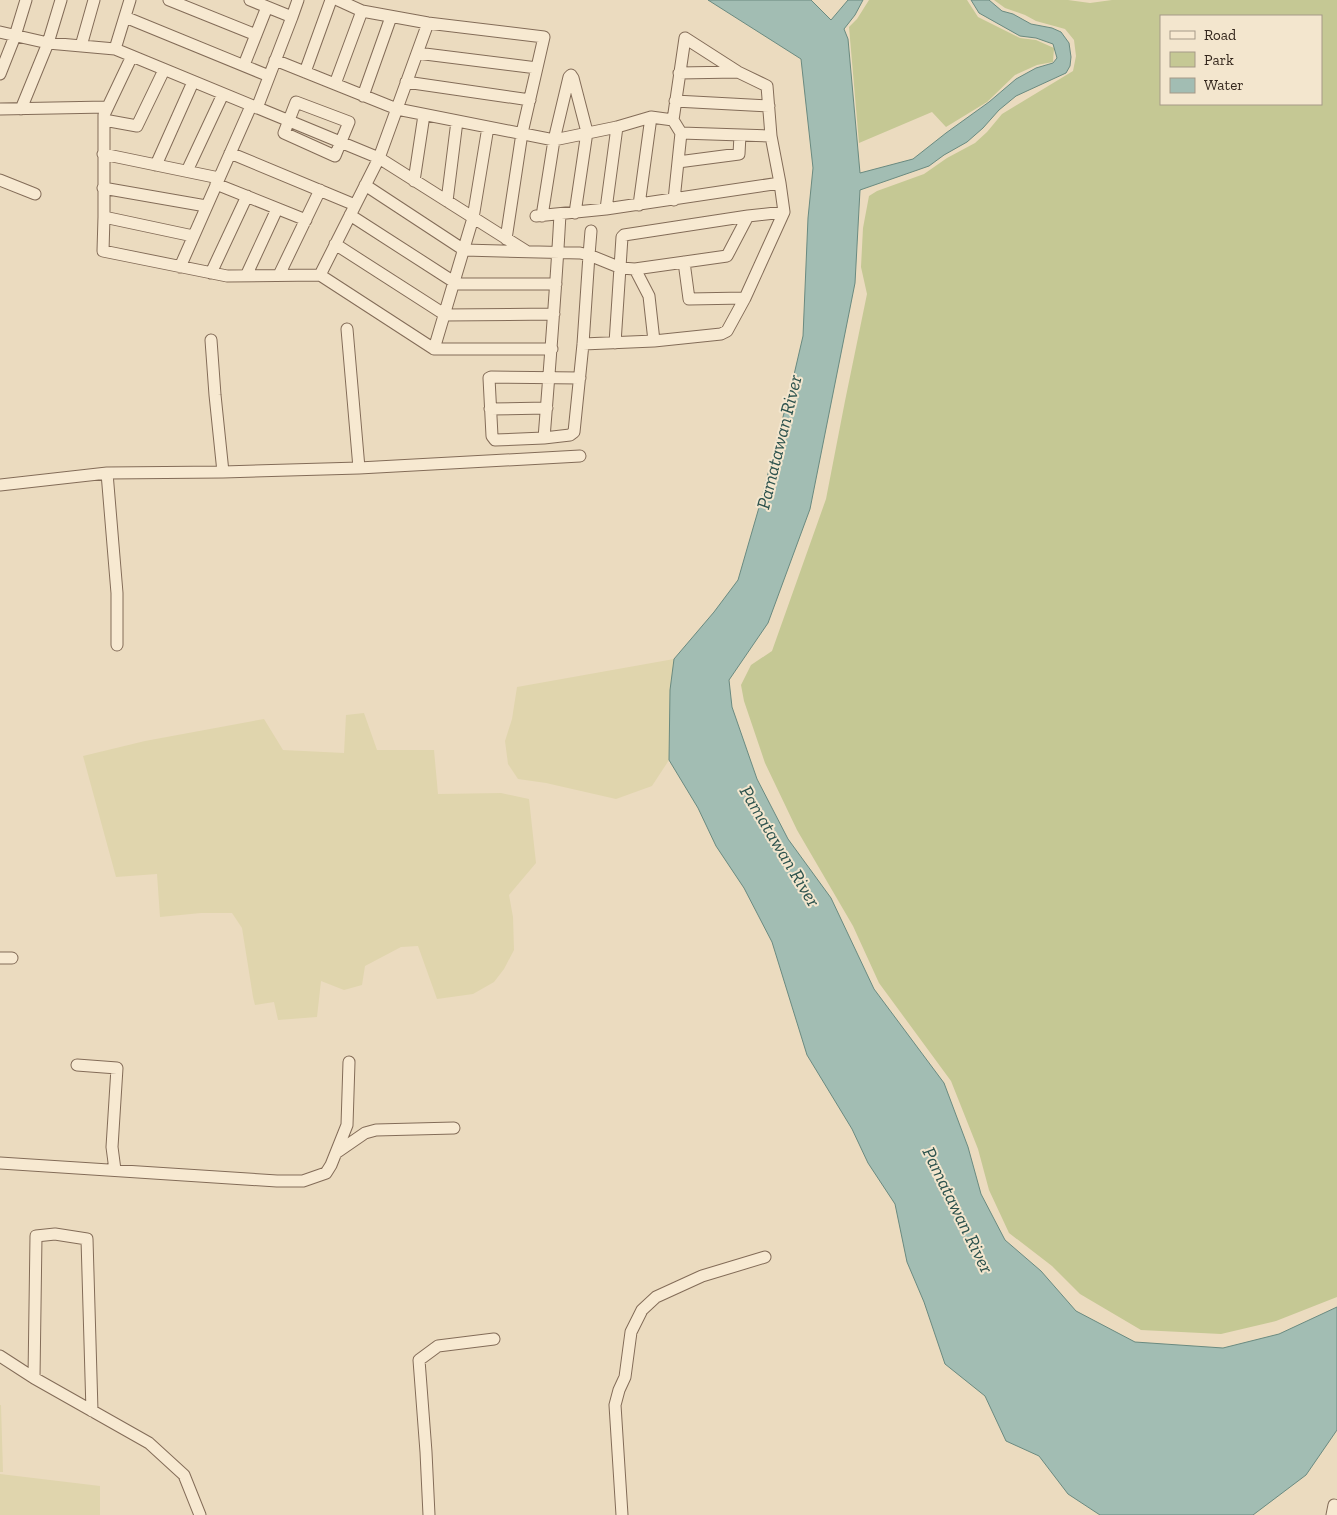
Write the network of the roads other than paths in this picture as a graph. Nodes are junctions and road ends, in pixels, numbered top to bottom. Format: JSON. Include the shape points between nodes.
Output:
{"nodes":[{"id":1,"x":26,"y":0,"type":"edge"},
{"id":2,"x":61,"y":0,"type":"edge"},
{"id":3,"x":94,"y":0,"type":"edge"},
{"id":4,"x":130,"y":0,"type":"edge"},
{"id":5,"x":169,"y":0,"type":"edge"},
{"id":6,"x":250,"y":0,"type":"edge"},
{"id":7,"x":298,"y":0,"type":"edge"},
{"id":8,"x":331,"y":0,"type":"edge"},
{"id":9,"x":338,"y":0,"type":"edge"},
{"id":10,"x":267,"y":7,"type":"junction"},
{"id":11,"x":362,"y":11,"type":"junction"},
{"id":12,"x":124,"y":17,"type":"junction"},
{"id":13,"x":391,"y":17,"type":"junction"},
{"id":14,"x":292,"y":18,"type":"junction"},
{"id":15,"x":428,"y":23,"type":"junction"},
{"id":16,"x":0,"y":32,"type":"edge"},
{"id":17,"x":256,"y":35,"type":"junction"},
{"id":18,"x":15,"y":36,"type":"junction"},
{"id":19,"x":48,"y":43,"type":"junction"},
{"id":20,"x":81,"y":46,"type":"junction"},
{"id":21,"x":115,"y":50,"type":"junction"},
{"id":22,"x":417,"y":53,"type":"junction"},
{"id":23,"x":132,"y":56,"type":"junction"},
{"id":24,"x":275,"y":60,"type":"junction"},
{"id":25,"x":244,"y":66,"type":"junction"},
{"id":26,"x":537,"y":68,"type":"junction"},
{"id":27,"x":164,"y":70,"type":"junction"},
{"id":28,"x":305,"y":72,"type":"junction"},
{"id":29,"x":738,"y":72,"type":"junction"},
{"id":30,"x":679,"y":73,"type":"junction"},
{"id":31,"x":0,"y":74,"type":"edge"},
{"id":32,"x":269,"y":76,"type":"junction"},
{"id":33,"x":194,"y":82,"type":"junction"},
{"id":34,"x":406,"y":82,"type":"junction"},
{"id":35,"x":335,"y":84,"type":"junction"},
{"id":36,"x":223,"y":94,"type":"junction"},
{"id":37,"x":363,"y":96,"type":"junction"},
{"id":38,"x":530,"y":100,"type":"junction"},
{"id":39,"x":675,"y":101,"type":"junction"},
{"id":40,"x":769,"y":106,"type":"junction"},
{"id":41,"x":107,"y":107,"type":"junction"},
{"id":42,"x":254,"y":107,"type":"junction"},
{"id":43,"x":0,"y":109,"type":"edge"},
{"id":44,"x":21,"y":109,"type":"junction"},
{"id":45,"x":396,"y":109,"type":"junction"},
{"id":46,"x":424,"y":114,"type":"junction"},
{"id":47,"x":652,"y":117,"type":"junction"},
{"id":48,"x":104,"y":120,"type":"junction"},
{"id":49,"x":673,"y":120,"type":"junction"},
{"id":50,"x":288,"y":121,"type":"junction"},
{"id":51,"x":457,"y":121,"type":"junction"},
{"id":52,"x":488,"y":127,"type":"junction"},
{"id":53,"x":617,"y":127,"type":"junction"},
{"id":54,"x":587,"y":132,"type":"junction"},
{"id":55,"x":522,"y":133,"type":"junction"},
{"id":56,"x":681,"y":133,"type":"junction"},
{"id":57,"x":740,"y":135,"type":"junction"},
{"id":58,"x":771,"y":136,"type":"junction"},
{"id":59,"x":554,"y":140,"type":"junction"},
{"id":60,"x":342,"y":143,"type":"junction"},
{"id":61,"x":230,"y":153,"type":"junction"},
{"id":62,"x":103,"y":154,"type":"junction"},
{"id":63,"x":379,"y":158,"type":"junction"},
{"id":64,"x":678,"y":162,"type":"junction"},
{"id":65,"x":156,"y":165,"type":"junction"},
{"id":66,"x":187,"y":171,"type":"junction"},
{"id":67,"x":0,"y":180,"type":"edge"},
{"id":68,"x":218,"y":181,"type":"junction"},
{"id":69,"x":414,"y":181,"type":"junction"},
{"id":70,"x":780,"y":182,"type":"junction"},
{"id":71,"x":366,"y":185,"type":"junction"},
{"id":72,"x":103,"y":188,"type":"junction"},
{"id":73,"x":320,"y":190,"type":"junction"},
{"id":74,"x":35,"y":194,"type":"dead end"},
{"id":75,"x":247,"y":196,"type":"junction"},
{"id":76,"x":674,"y":200,"type":"junction"},
{"id":77,"x":447,"y":201,"type":"junction"},
{"id":78,"x":639,"y":205,"type":"junction"},
{"id":79,"x":206,"y":206,"type":"junction"},
{"id":80,"x":277,"y":209,"type":"junction"},
{"id":81,"x":606,"y":209,"type":"junction"},
{"id":82,"x":353,"y":210,"type":"junction"},
{"id":83,"x":784,"y":212,"type":"junction"},
{"id":84,"x":574,"y":213,"type":"junction"},
{"id":85,"x":560,"y":214,"type":"junction"},
{"id":86,"x":748,"y":216,"type":"junction"},
{"id":87,"x":104,"y":217,"type":"junction"},
{"id":88,"x":473,"y":218,"type":"junction"},
{"id":89,"x":306,"y":220,"type":"junction"},
{"id":90,"x":591,"y":231,"type":"dead end"},
{"id":91,"x":193,"y":236,"type":"junction"},
{"id":92,"x":506,"y":239,"type":"junction"},
{"id":93,"x":335,"y":244,"type":"junction"},
{"id":94,"x":464,"y":250,"type":"junction"},
{"id":95,"x":526,"y":251,"type":"junction"},
{"id":96,"x":558,"y":252,"type":"junction"},
{"id":97,"x":589,"y":255,"type":"junction"},
{"id":98,"x":684,"y":262,"type":"junction"},
{"id":99,"x":180,"y":267,"type":"junction"},
{"id":100,"x":621,"y":268,"type":"junction"},
{"id":101,"x":635,"y":269,"type":"junction"},
{"id":102,"x":211,"y":273,"type":"junction"},
{"id":103,"x":320,"y":274,"type":"junction"},
{"id":104,"x":279,"y":275,"type":"junction"},
{"id":105,"x":246,"y":276,"type":"junction"},
{"id":106,"x":454,"y":283,"type":"junction"},
{"id":107,"x":556,"y":284,"type":"junction"},
{"id":108,"x":745,"y":298,"type":"junction"},
{"id":109,"x":444,"y":314,"type":"junction"},
{"id":110,"x":554,"y":314,"type":"junction"},
{"id":111,"x":347,"y":329,"type":"dead end"},
{"id":112,"x":211,"y":340,"type":"dead end"},
{"id":113,"x":654,"y":341,"type":"junction"},
{"id":114,"x":615,"y":343,"type":"junction"},
{"id":115,"x":583,"y":344,"type":"junction"},
{"id":116,"x":434,"y":349,"type":"junction"},
{"id":117,"x":552,"y":349,"type":"junction"},
{"id":118,"x":549,"y":376,"type":"junction"},
{"id":119,"x":580,"y":378,"type":"junction"},
{"id":120,"x":547,"y":408,"type":"junction"},
{"id":121,"x":490,"y":409,"type":"junction"},
{"id":122,"x":544,"y":438,"type":"junction"},
{"id":123,"x":580,"y":456,"type":"dead end"},
{"id":124,"x":359,"y":468,"type":"junction"},
{"id":125,"x":223,"y":472,"type":"junction"},
{"id":126,"x":107,"y":473,"type":"junction"},
{"id":127,"x":0,"y":486,"type":"edge"},
{"id":128,"x":117,"y":645,"type":"dead end"},
{"id":129,"x":349,"y":1062,"type":"dead end"},
{"id":130,"x":77,"y":1065,"type":"dead end"},
{"id":131,"x":454,"y":1128,"type":"dead end"},
{"id":132,"x":336,"y":1153,"type":"junction"},
{"id":133,"x":0,"y":1163,"type":"edge"},
{"id":134,"x":115,"y":1170,"type":"junction"},
{"id":135,"x":765,"y":1257,"type":"dead end"},
{"id":136,"x":494,"y":1338,"type":"dead end"},
{"id":137,"x":0,"y":1356,"type":"edge"},
{"id":138,"x":34,"y":1378,"type":"junction"},
{"id":139,"x":92,"y":1411,"type":"junction"},
{"id":140,"x":200,"y":1515,"type":"edge"},
{"id":141,"x":429,"y":1515,"type":"edge"},
{"id":142,"x":622,"y":1515,"type":"edge"}],
"edges":[{"from":1,"to":18,"type":"street"},
{"from":2,"to":19,"type":"street"},
{"from":3,"to":20,"type":"street"},
{"from":4,"to":12,"type":"street"},
{"from":5,"to":17,"type":"street"},
{"from":6,"to":10,"type":"street"},
{"from":7,"to":14,"type":"street"},
{"from":8,"to":28,"type":"street"},
{"from":9,"to":11,"type":"street"},
{"from":10,"to":14,"type":"street"},
{"from":10,"to":17,"type":"street"},
{"from":11,"to":13,"type":"street"},
{"from":11,"to":35,"type":"street"},
{"from":12,"to":21,"type":"street"},
{"from":12,"to":25,"type":"street"},
{"from":13,"to":15,"type":"street"},
{"from":13,"to":37,"type":"street"},
{"from":14,"to":24,"type":"street"},
{"from":15,"to":22,"type":"street"},
{"from":15,"to":26,"type":"street","via":[[544,37]]},
{"from":16,"to":18,"type":"street"},
{"from":17,"to":25,"type":"street"},
{"from":18,"to":19,"type":"street"},
{"from":18,"to":31,"type":"street"},
{"from":19,"to":20,"type":"street"},
{"from":19,"to":44,"type":"street"},
{"from":20,"to":21,"type":"street"},
{"from":21,"to":23,"type":"street"},
{"from":22,"to":26,"type":"street"},
{"from":22,"to":34,"type":"street"},
{"from":23,"to":27,"type":"street"},
{"from":23,"to":41,"type":"street"},
{"from":24,"to":28,"type":"street"},
{"from":24,"to":32,"type":"street"},
{"from":25,"to":32,"type":"street"},
{"from":26,"to":38,"type":"street"},
{"from":27,"to":33,"type":"street"},
{"from":27,"to":48,"type":"street","via":[[137,126]]},
{"from":28,"to":35,"type":"street"},
{"from":29,"to":30,"type":"street"},
{"from":29,"to":30,"type":"street","via":[[685,38]]},
{"from":29,"to":40,"type":"street","via":[[767,86]]},
{"from":30,"to":39,"type":"street"},
{"from":32,"to":42,"type":"street"},
{"from":33,"to":36,"type":"street"},
{"from":33,"to":65,"type":"street"},
{"from":34,"to":38,"type":"street"},
{"from":34,"to":45,"type":"street"},
{"from":35,"to":37,"type":"street"},
{"from":36,"to":42,"type":"street"},
{"from":36,"to":66,"type":"street"},
{"from":37,"to":45,"type":"street"},
{"from":38,"to":55,"type":"street"},
{"from":39,"to":40,"type":"street"},
{"from":39,"to":49,"type":"street"},
{"from":40,"to":58,"type":"street"},
{"from":41,"to":44,"type":"street"},
{"from":41,"to":48,"type":"street"},
{"from":42,"to":50,"type":"street"},
{"from":42,"to":61,"type":"street"},
{"from":43,"to":44,"type":"street"},
{"from":45,"to":46,"type":"street"},
{"from":45,"to":63,"type":"street"},
{"from":46,"to":51,"type":"street"},
{"from":46,"to":69,"type":"street"},
{"from":47,"to":49,"type":"street"},
{"from":47,"to":53,"type":"street"},
{"from":47,"to":78,"type":"street"},
{"from":48,"to":62,"type":"street"},
{"from":49,"to":56,"type":"street"},
{"from":50,"to":60,"type":"street"},
{"from":50,"to":60,"type":"street","via":[[296,102],[349,122]]},
{"from":51,"to":52,"type":"street"},
{"from":51,"to":77,"type":"street"},
{"from":52,"to":55,"type":"street"},
{"from":52,"to":88,"type":"street"},
{"from":53,"to":54,"type":"street"},
{"from":53,"to":81,"type":"street"},
{"from":54,"to":59,"type":"street"},
{"from":54,"to":59,"type":"street","via":[[571,74]]},
{"from":54,"to":84,"type":"street"},
{"from":55,"to":59,"type":"street"},
{"from":55,"to":92,"type":"street"},
{"from":56,"to":57,"type":"street"},
{"from":56,"to":64,"type":"street"},
{"from":57,"to":58,"type":"street"},
{"from":57,"to":64,"type":"street","via":[[739,154]]},
{"from":58,"to":70,"type":"street"},
{"from":59,"to":85,"type":"street","via":[[539,216]]},
{"from":60,"to":63,"type":"street"},
{"from":61,"to":68,"type":"street"},
{"from":61,"to":73,"type":"street"},
{"from":62,"to":65,"type":"street"},
{"from":62,"to":72,"type":"street"},
{"from":63,"to":69,"type":"street"},
{"from":63,"to":71,"type":"street"},
{"from":64,"to":76,"type":"street"},
{"from":65,"to":66,"type":"street"},
{"from":66,"to":68,"type":"street"},
{"from":67,"to":74,"type":"street"},
{"from":68,"to":75,"type":"street"},
{"from":68,"to":79,"type":"street"},
{"from":69,"to":77,"type":"street"},
{"from":70,"to":76,"type":"street"},
{"from":70,"to":83,"type":"street"},
{"from":71,"to":82,"type":"street"},
{"from":71,"to":94,"type":"street"},
{"from":72,"to":79,"type":"street"},
{"from":72,"to":87,"type":"street"},
{"from":73,"to":82,"type":"street"},
{"from":73,"to":89,"type":"street"},
{"from":75,"to":80,"type":"street"},
{"from":75,"to":102,"type":"street"},
{"from":76,"to":78,"type":"street"},
{"from":77,"to":88,"type":"street"},
{"from":78,"to":81,"type":"street"},
{"from":79,"to":91,"type":"street"},
{"from":80,"to":89,"type":"street"},
{"from":80,"to":105,"type":"street"},
{"from":81,"to":84,"type":"street"},
{"from":82,"to":93,"type":"street"},
{"from":82,"to":106,"type":"street"},
{"from":83,"to":86,"type":"street"},
{"from":83,"to":108,"type":"street"},
{"from":84,"to":85,"type":"street"},
{"from":85,"to":96,"type":"street"},
{"from":86,"to":98,"type":"street","via":[[730,254]]},
{"from":86,"to":100,"type":"street","via":[[624,235]]},
{"from":87,"to":91,"type":"street"},
{"from":87,"to":99,"type":"street","via":[[103,251]]},
{"from":88,"to":92,"type":"street"},
{"from":88,"to":94,"type":"street"},
{"from":89,"to":104,"type":"street"},
{"from":90,"to":97,"type":"street"},
{"from":91,"to":99,"type":"street"},
{"from":92,"to":95,"type":"street"},
{"from":93,"to":103,"type":"street"},
{"from":93,"to":109,"type":"street"},
{"from":94,"to":95,"type":"street"},
{"from":94,"to":106,"type":"street"},
{"from":95,"to":96,"type":"street"},
{"from":96,"to":97,"type":"street"},
{"from":96,"to":107,"type":"street"},
{"from":97,"to":100,"type":"street"},
{"from":97,"to":115,"type":"street"},
{"from":98,"to":101,"type":"street"},
{"from":98,"to":108,"type":"street","via":[[689,299]]},
{"from":99,"to":102,"type":"street"},
{"from":100,"to":101,"type":"street"},
{"from":100,"to":114,"type":"street"},
{"from":101,"to":113,"type":"street","via":[[649,296]]},
{"from":102,"to":105,"type":"street"},
{"from":103,"to":104,"type":"street"},
{"from":103,"to":116,"type":"street"},
{"from":104,"to":105,"type":"street"},
{"from":106,"to":107,"type":"street"},
{"from":106,"to":109,"type":"street"},
{"from":107,"to":110,"type":"street"},
{"from":108,"to":113,"type":"street","via":[[721,334]]},
{"from":109,"to":110,"type":"street"},
{"from":109,"to":116,"type":"street"},
{"from":110,"to":117,"type":"street"},
{"from":111,"to":124,"type":"street"},
{"from":112,"to":125,"type":"street"},
{"from":113,"to":114,"type":"street"},
{"from":114,"to":115,"type":"street"},
{"from":115,"to":119,"type":"street"},
{"from":116,"to":117,"type":"street"},
{"from":117,"to":118,"type":"street"},
{"from":118,"to":119,"type":"street"},
{"from":118,"to":120,"type":"street"},
{"from":118,"to":121,"type":"street","via":[[489,378]]},
{"from":119,"to":122,"type":"street","via":[[574,432]]},
{"from":120,"to":121,"type":"street"},
{"from":120,"to":122,"type":"street"},
{"from":121,"to":122,"type":"street","via":[[495,440]]},
{"from":123,"to":124,"type":"street"},
{"from":124,"to":125,"type":"street"},
{"from":125,"to":126,"type":"street"},
{"from":126,"to":127,"type":"street"},
{"from":126,"to":128,"type":"street","via":[[117,593]]},
{"from":129,"to":132,"type":"street","via":[[347,1125]]},
{"from":130,"to":134,"type":"street","via":[[118,1068],[112,1147]]},
{"from":131,"to":132,"type":"street","via":[[376,1130],[364,1133]]},
{"from":132,"to":134,"type":"street","via":[[326,1173],[303,1181]]},
{"from":133,"to":134,"type":"street"},
{"from":135,"to":142,"type":"street","via":[[694,1280],[656,1298],[642,1310],[630,1332],[625,1377],[616,1405]]},
{"from":136,"to":141,"type":"street","via":[[438,1346],[419,1360]]},
{"from":137,"to":138,"type":"street"},
{"from":138,"to":139,"type":"street"},
{"from":138,"to":139,"type":"street","via":[[36,1236],[55,1234],[87,1239]]},
{"from":139,"to":140,"type":"street","via":[[150,1443],[184,1475]]}]}
